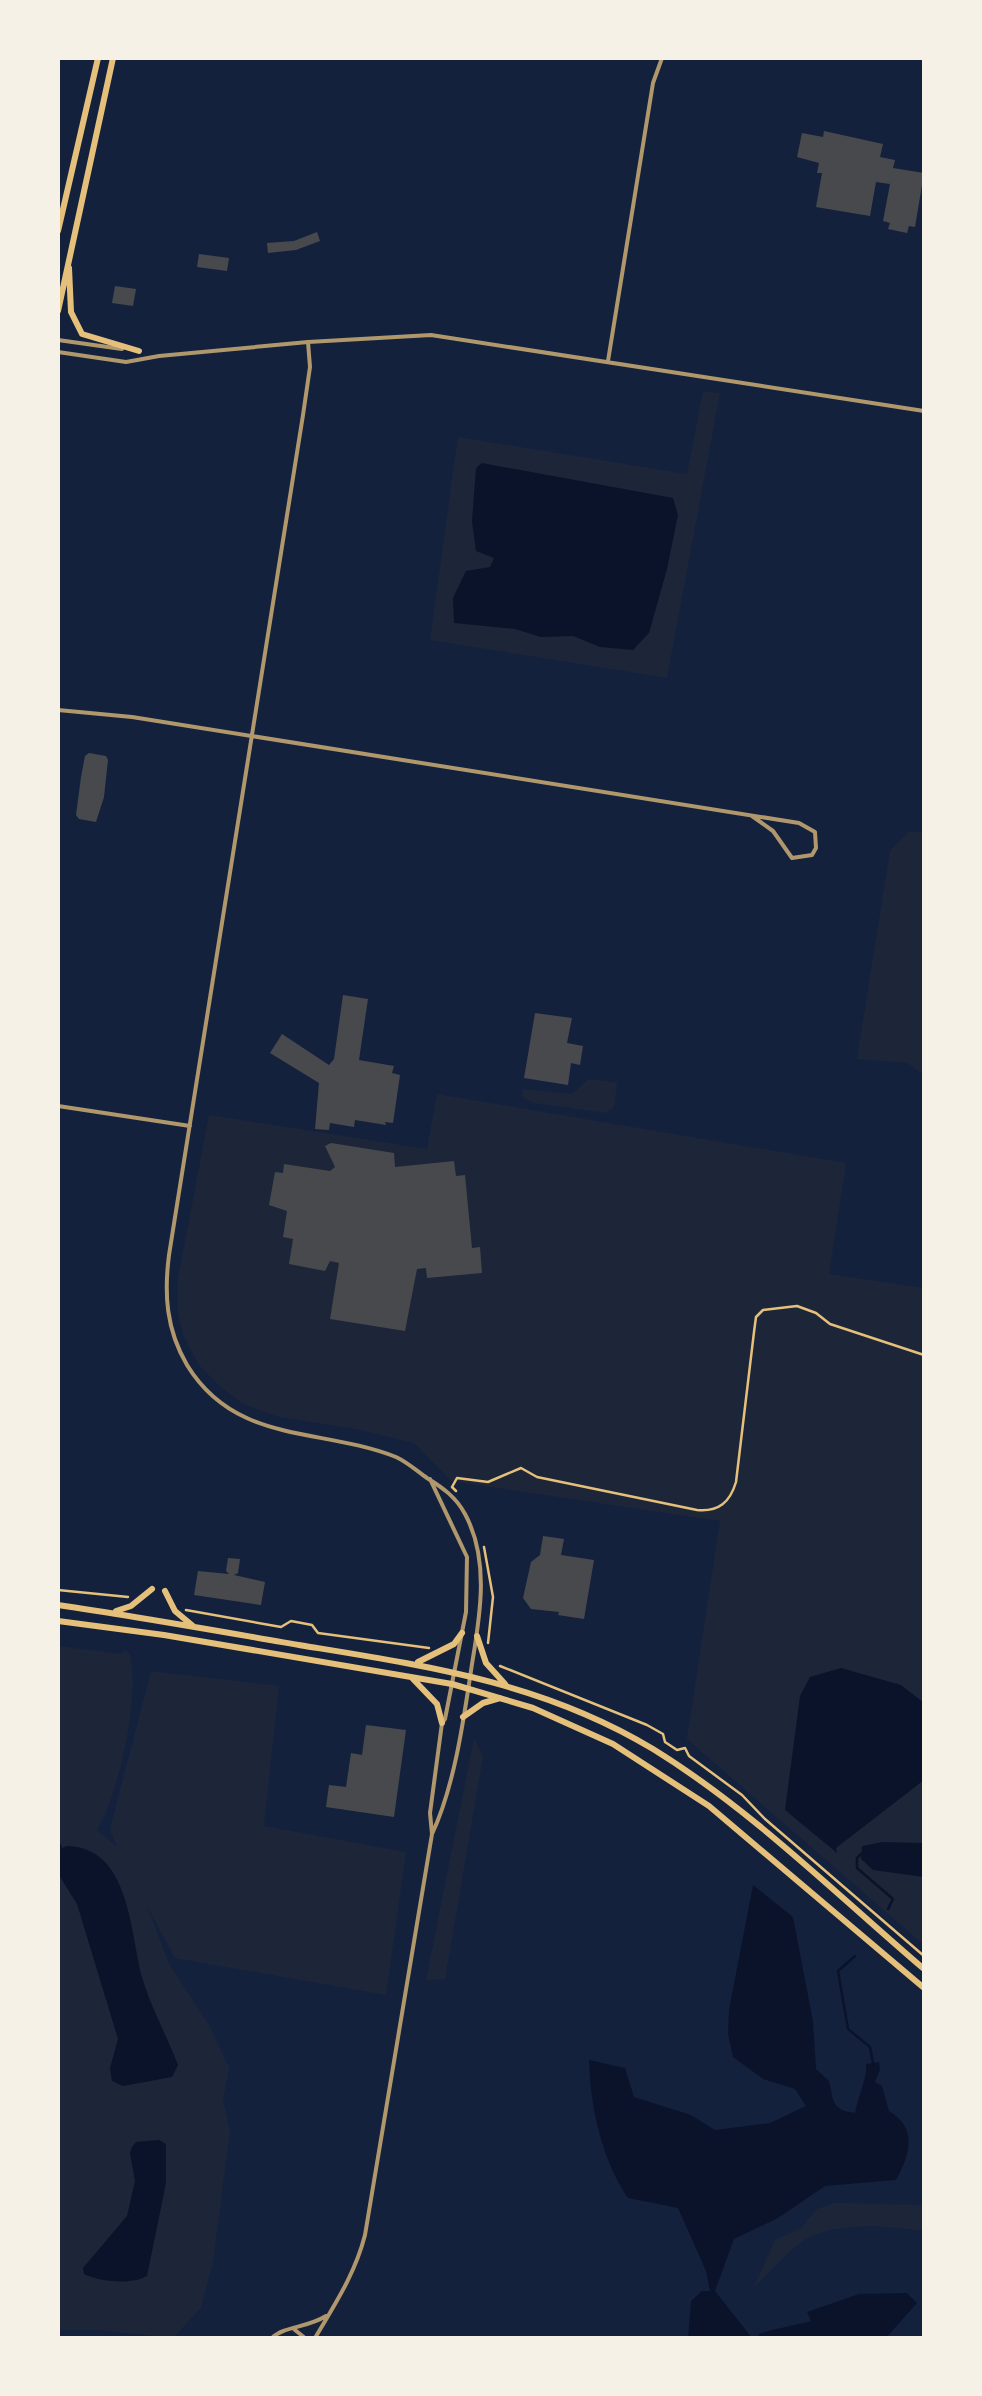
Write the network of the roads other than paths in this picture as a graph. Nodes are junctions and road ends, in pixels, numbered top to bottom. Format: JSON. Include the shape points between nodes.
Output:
{"nodes":[{"id":1,"x":98,"y":58,"type":"edge"},
{"id":2,"x":113,"y":58,"type":"edge"},
{"id":3,"x":662,"y":58,"type":"edge"},
{"id":4,"x":58,"y":231,"type":"edge"},
{"id":5,"x":70,"y":248,"type":"junction"},
{"id":6,"x":58,"y":310,"type":"edge"},
{"id":7,"x":58,"y":340,"type":"edge"},
{"id":8,"x":308,"y":342,"type":"junction"},
{"id":9,"x":139,"y":351,"type":"junction"},
{"id":10,"x":58,"y":352,"type":"edge"},
{"id":11,"x":159,"y":356,"type":"junction"},
{"id":12,"x":608,"y":361,"type":"junction"},
{"id":13,"x":924,"y":411,"type":"edge"},
{"id":14,"x":58,"y":706,"type":"edge"},
{"id":15,"x":251,"y":737,"type":"junction"},
{"id":16,"x":752,"y":816,"type":"junction"},
{"id":17,"x":58,"y":1106,"type":"edge"},
{"id":18,"x":190,"y":1126,"type":"junction"},
{"id":19,"x":430,"y":1479,"type":"junction"},
{"id":20,"x":152,"y":1588,"type":"dead end"},
{"id":21,"x":165,"y":1592,"type":"dead end"},
{"id":22,"x":58,"y":1604,"type":"edge"},
{"id":23,"x":111,"y":1612,"type":"junction"},
{"id":24,"x":58,"y":1621,"type":"edge"},
{"id":25,"x":194,"y":1627,"type":"junction"},
{"id":26,"x":462,"y":1633,"type":"junction"},
{"id":27,"x":477,"y":1636,"type":"junction"},
{"id":28,"x":416,"y":1663,"type":"junction"},
{"id":29,"x":454,"y":1672,"type":"junction"},
{"id":30,"x":470,"y":1674,"type":"junction"},
{"id":31,"x":412,"y":1678,"type":"junction"},
{"id":32,"x":452,"y":1684,"type":"junction"},
{"id":33,"x":506,"y":1685,"type":"junction"},
{"id":34,"x":468,"y":1688,"type":"junction"},
{"id":35,"x":502,"y":1698,"type":"junction"},
{"id":36,"x":463,"y":1717,"type":"junction"},
{"id":37,"x":442,"y":1722,"type":"junction"},
{"id":38,"x":432,"y":1834,"type":"junction"},
{"id":39,"x":924,"y":1969,"type":"edge"},
{"id":40,"x":924,"y":1988,"type":"edge"},
{"id":41,"x":330,"y":2313,"type":"junction"},
{"id":42,"x":295,"y":2330,"type":"junction"},
{"id":43,"x":272,"y":2338,"type":"edge"},
{"id":44,"x":305,"y":2338,"type":"edge"},
{"id":45,"x":316,"y":2338,"type":"edge"}],
"edges":[{"from":1,"to":4,"type":"main road"},
{"from":2,"to":5,"type":"main road"},
{"from":3,"to":12,"type":"street"},
{"from":5,"to":6,"type":"main road"},
{"from":5,"to":9,"type":"main road","via":[[70,312],[82,334]]},
{"from":7,"to":9,"type":"street"},
{"from":8,"to":11,"type":"street"},
{"from":8,"to":12,"type":"street","via":[[443,336]]},
{"from":8,"to":15,"type":"street","via":[[308,383]]},
{"from":9,"to":11,"type":"street"},
{"from":10,"to":11,"type":"street","via":[[126,362]]},
{"from":12,"to":13,"type":"street"},
{"from":14,"to":15,"type":"street"},
{"from":15,"to":16,"type":"street"},
{"from":15,"to":18,"type":"street"},
{"from":16,"to":16,"type":"street","via":[[792,858],[812,855],[815,832]]},
{"from":17,"to":18,"type":"street"},
{"from":18,"to":19,"type":"street","via":[[166,1297],[174,1338],[198,1382],[251,1422],[372,1449]]},
{"from":19,"to":26,"type":"street","via":[[467,1557]]},
{"from":19,"to":27,"type":"street","via":[[448,1490],[466,1516],[482,1592]]},
{"from":20,"to":23,"type":"main road"},
{"from":21,"to":25,"type":"main road"},
{"from":22,"to":23,"type":"main road"},
{"from":23,"to":25,"type":"main road"},
{"from":24,"to":31,"type":"main road"},
{"from":25,"to":28,"type":"main road"},
{"from":26,"to":28,"type":"main road"},
{"from":26,"to":29,"type":"street"},
{"from":27,"to":30,"type":"street"},
{"from":27,"to":33,"type":"main road","via":[[486,1663]]},
{"from":28,"to":29,"type":"main road"},
{"from":29,"to":30,"type":"main road"},
{"from":29,"to":32,"type":"street"},
{"from":30,"to":33,"type":"main road"},
{"from":30,"to":34,"type":"street"},
{"from":31,"to":32,"type":"main road"},
{"from":31,"to":37,"type":"main road","via":[[437,1704]]},
{"from":32,"to":34,"type":"main road"},
{"from":32,"to":37,"type":"street"},
{"from":33,"to":39,"type":"main road","via":[[617,1730],[693,1776]]},
{"from":34,"to":35,"type":"main road"},
{"from":34,"to":36,"type":"street"},
{"from":35,"to":36,"type":"main road"},
{"from":35,"to":40,"type":"main road","via":[[614,1744],[670,1778]]},
{"from":36,"to":38,"type":"street"},
{"from":37,"to":38,"type":"street"},
{"from":38,"to":41,"type":"street","via":[[365,2235],[356,2268]]},
{"from":41,"to":42,"type":"street"},
{"from":41,"to":45,"type":"street"},
{"from":42,"to":43,"type":"street"},
{"from":42,"to":44,"type":"street"}]}
